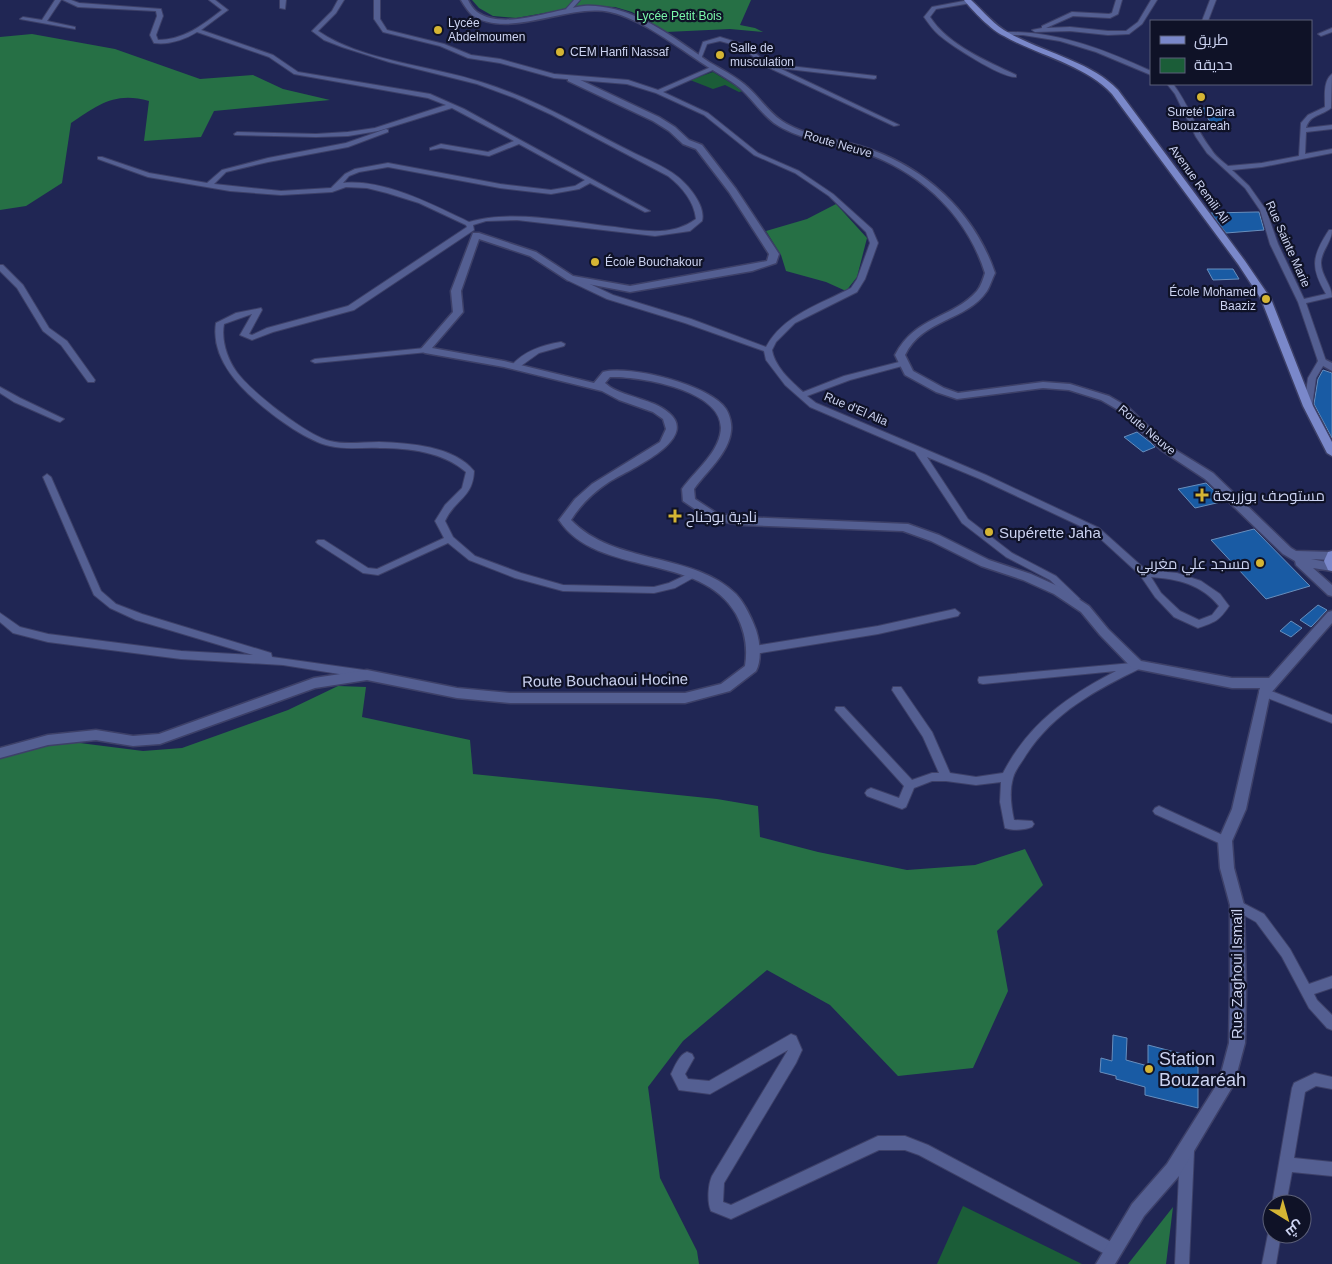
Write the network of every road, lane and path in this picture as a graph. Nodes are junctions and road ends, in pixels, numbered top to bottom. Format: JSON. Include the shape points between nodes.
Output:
{"nodes":[{"id":1,"x":58,"y":0,"type":"edge"},
{"id":2,"x":66,"y":0,"type":"edge"},
{"id":3,"x":126,"y":0,"type":"edge"},
{"id":4,"x":212,"y":0,"type":"edge"},
{"id":5,"x":283,"y":0,"type":"edge"},
{"id":6,"x":341,"y":0,"type":"edge"},
{"id":7,"x":377,"y":0,"type":"edge"},
{"id":8,"x":464,"y":0,"type":"edge"},
{"id":9,"x":577,"y":0,"type":"edge"},
{"id":10,"x":1119,"y":0,"type":"edge"},
{"id":11,"x":1154,"y":0,"type":"edge"},
{"id":12,"x":1213,"y":0,"type":"edge"},
{"id":13,"x":968,"y":1,"type":"edge"},
{"id":14,"x":146,"y":8,"type":"junction"},
{"id":15,"x":283,"y":8,"type":"dead end"},
{"id":16,"x":569,"y":9,"type":"junction"},
{"id":17,"x":23,"y":19,"type":"dead end"},
{"id":18,"x":1205,"y":20,"type":"edge"},
{"id":19,"x":44,"y":22,"type":"junction"},
{"id":20,"x":73,"y":28,"type":"dead end"},
{"id":21,"x":196,"y":30,"type":"junction"},
{"id":22,"x":1035,"y":30,"type":"junction"},
{"id":23,"x":1332,"y":30,"type":"edge"},
{"id":24,"x":1025,"y":32,"type":"junction"},
{"id":25,"x":431,"y":34,"type":"dead end"},
{"id":26,"x":1004,"y":34,"type":"junction"},
{"id":27,"x":1321,"y":34,"type":"dead end"},
{"id":28,"x":419,"y":40,"type":"junction"},
{"id":29,"x":698,"y":58,"type":"junction"},
{"id":30,"x":765,"y":64,"type":"junction"},
{"id":31,"x":713,"y":68,"type":"junction"},
{"id":32,"x":1150,"y":73,"type":"edge"},
{"id":33,"x":1014,"y":76,"type":"dead end"},
{"id":34,"x":1332,"y":76,"type":"edge"},
{"id":35,"x":874,"y":77,"type":"dead end"},
{"id":36,"x":571,"y":79,"type":"junction"},
{"id":37,"x":1172,"y":85,"type":"edge"},
{"id":38,"x":658,"y":92,"type":"junction"},
{"id":39,"x":453,"y":106,"type":"junction"},
{"id":40,"x":398,"y":124,"type":"junction"},
{"id":41,"x":896,"y":125,"type":"dead end"},
{"id":42,"x":1332,"y":127,"type":"edge"},
{"id":43,"x":1303,"y":130,"type":"junction"},
{"id":44,"x":237,"y":134,"type":"dead end"},
{"id":45,"x":520,"y":141,"type":"junction"},
{"id":46,"x":432,"y":149,"type":"dead end"},
{"id":47,"x":1332,"y":151,"type":"edge"},
{"id":48,"x":100,"y":158,"type":"dead end"},
{"id":49,"x":1302,"y":158,"type":"junction"},
{"id":50,"x":1226,"y":168,"type":"junction"},
{"id":51,"x":590,"y":180,"type":"junction"},
{"id":52,"x":208,"y":186,"type":"junction"},
{"id":53,"x":332,"y":190,"type":"junction"},
{"id":54,"x":646,"y":210,"type":"dead end"},
{"id":55,"x":472,"y":229,"type":"junction"},
{"id":56,"x":1332,"y":232,"type":"edge"},
{"id":57,"x":0,"y":267,"type":"edge"},
{"id":58,"x":570,"y":278,"type":"junction"},
{"id":59,"x":1332,"y":295,"type":"edge"},
{"id":60,"x":1302,"y":302,"type":"junction"},
{"id":61,"x":561,"y":344,"type":"dead end"},
{"id":62,"x":425,"y":350,"type":"junction"},
{"id":63,"x":768,"y":350,"type":"junction"},
{"id":64,"x":1327,"y":360,"type":"edge"},
{"id":65,"x":316,"y":361,"type":"dead end"},
{"id":66,"x":903,"y":363,"type":"junction"},
{"id":67,"x":515,"y":366,"type":"junction"},
{"id":68,"x":1332,"y":368,"type":"edge"},
{"id":69,"x":91,"y":380,"type":"dead end"},
{"id":70,"x":604,"y":388,"type":"junction"},
{"id":71,"x":0,"y":389,"type":"edge"},
{"id":72,"x":802,"y":395,"type":"junction"},
{"id":73,"x":1308,"y":406,"type":"junction"},
{"id":74,"x":60,"y":419,"type":"dead end"},
{"id":75,"x":918,"y":449,"type":"junction"},
{"id":76,"x":1332,"y":453,"type":"edge"},
{"id":77,"x":47,"y":477,"type":"dead end"},
{"id":78,"x":449,"y":539,"type":"junction"},
{"id":79,"x":321,"y":542,"type":"dead end"},
{"id":80,"x":1291,"y":554,"type":"junction"},
{"id":81,"x":1332,"y":561,"type":"edge"},
{"id":82,"x":1143,"y":572,"type":"junction"},
{"id":83,"x":690,"y":576,"type":"junction"},
{"id":84,"x":1332,"y":592,"type":"edge"},
{"id":85,"x":1085,"y":609,"type":"junction"},
{"id":86,"x":955,"y":613,"type":"dead end"},
{"id":87,"x":1332,"y":615,"type":"edge"},
{"id":88,"x":0,"y":617,"type":"edge"},
{"id":89,"x":754,"y":650,"type":"junction"},
{"id":90,"x":283,"y":661,"type":"junction"},
{"id":91,"x":1137,"y":665,"type":"junction"},
{"id":92,"x":367,"y":675,"type":"junction"},
{"id":93,"x":983,"y":680,"type":"dead end"},
{"id":94,"x":1268,"y":687,"type":"junction"},
{"id":95,"x":897,"y":690,"type":"dead end"},
{"id":96,"x":840,"y":710,"type":"dead end"},
{"id":97,"x":1332,"y":718,"type":"edge"},
{"id":98,"x":0,"y":753,"type":"edge"},
{"id":99,"x":946,"y":777,"type":"junction"},
{"id":100,"x":1007,"y":777,"type":"junction"},
{"id":101,"x":910,"y":785,"type":"junction"},
{"id":102,"x":871,"y":793,"type":"dead end"},
{"id":103,"x":1159,"y":811,"type":"dead end"},
{"id":104,"x":1028,"y":824,"type":"dead end"},
{"id":105,"x":1226,"y":841,"type":"junction"},
{"id":106,"x":1237,"y":905,"type":"junction"},
{"id":107,"x":1332,"y":982,"type":"edge"},
{"id":108,"x":1306,"y":991,"type":"junction"},
{"id":109,"x":1332,"y":1024,"type":"edge"},
{"id":110,"x":687,"y":1058,"type":"dead end"},
{"id":111,"x":1332,"y":1083,"type":"edge"},
{"id":112,"x":1187,"y":1147,"type":"junction"},
{"id":113,"x":1286,"y":1164,"type":"junction"},
{"id":114,"x":1332,"y":1170,"type":"edge"},
{"id":115,"x":1281,"y":1194,"type":"edge"},
{"id":116,"x":1272,"y":1244,"type":"edge"},
{"id":117,"x":1108,"y":1257,"type":"edge"},
{"id":118,"x":1182,"y":1264,"type":"edge"},
{"id":119,"x":1269,"y":1264,"type":"edge"}],
"edges":[{"from":1,"to":19,"type":"street"},
{"from":2,"to":14,"type":"street","via":[[78,5]]},
{"from":3,"to":14,"type":"street"},
{"from":4,"to":21,"type":"street","via":[[225,10]]},
{"from":5,"to":15,"type":"street"},
{"from":6,"to":55,"type":"street","via":[[315,31],[320,37],[481,83],[530,102],[677,179],[700,211],[700,220],[687,229],[655,234],[517,218],[485,219]]},
{"from":7,"to":28,"type":"street","via":[[377,19],[385,31]]},
{"from":8,"to":16,"type":"street","name":"Route Neuve","via":[[480,16],[506,21]]},
{"from":9,"to":16,"type":"street"},
{"from":10,"to":22,"type":"street","via":[[1115,14],[1110,16],[1072,14]]},
{"from":11,"to":22,"type":"street","via":[[1140,23],[1127,33]]},
{"from":12,"to":18,"type":"street"},
{"from":13,"to":26,"type":"main road","name":"Avenue Remili Ali"},
{"from":13,"to":33,"type":"street","via":[[934,8],[928,17],[930,22],[963,49]]},
{"from":14,"to":21,"type":"street","via":[[159,10],[153,35],[156,42],[175,40]]},
{"from":16,"to":29,"type":"street","name":"Route Neuve","via":[[600,8],[630,16]]},
{"from":17,"to":19,"type":"street"},
{"from":19,"to":20,"type":"street"},
{"from":21,"to":39,"type":"street","via":[[271,56],[296,74],[430,96]]},
{"from":22,"to":24,"type":"street"},
{"from":23,"to":27,"type":"street"},
{"from":24,"to":26,"type":"street"},
{"from":24,"to":32,"type":"street","via":[[1097,51]]},
{"from":25,"to":28,"type":"street"},
{"from":26,"to":73,"type":"main road","name":"Avenue Remili Ali","via":[[1090,73],[1115,92],[1266,299]]},
{"from":28,"to":36,"type":"street","via":[[442,45],[470,57]]},
{"from":29,"to":30,"type":"street","via":[[705,43],[720,39],[744,46]]},
{"from":29,"to":31,"type":"street","name":"Route Neuve"},
{"from":30,"to":35,"type":"street"},
{"from":30,"to":41,"type":"street"},
{"from":31,"to":38,"type":"street"},
{"from":31,"to":66,"type":"street","name":"Route Neuve","via":[[736,81],[771,117],[784,125],[800,133],[875,154],[906,170],[956,209],[974,231],[985,252],[990,273],[982,290],[943,318],[911,335],[903,344],[900,355]]},
{"from":34,"to":43,"type":"street","via":[[1328,87],[1328,108],[1305,119]]},
{"from":36,"to":38,"type":"street","via":[[628,82]]},
{"from":36,"to":58,"type":"street","via":[[656,119],[686,142],[699,147],[733,191],[774,254],[771,263],[752,268],[630,289]]},
{"from":37,"to":50,"type":"street","name":"Rue Sainte Marie","via":[[1199,137]]},
{"from":38,"to":63,"type":"street","via":[[706,114],[756,154],[815,183],[869,231],[874,243],[854,290],[792,321]]},
{"from":39,"to":40,"type":"street","via":[[423,113]]},
{"from":39,"to":45,"type":"street"},
{"from":40,"to":44,"type":"street","via":[[334,136]]},
{"from":40,"to":52,"type":"street","via":[[382,134],[348,145],[224,171]]},
{"from":42,"to":43,"type":"street"},
{"from":43,"to":49,"type":"street"},
{"from":45,"to":46,"type":"street","via":[[489,154],[441,146]]},
{"from":45,"to":51,"type":"street"},
{"from":47,"to":49,"type":"street"},
{"from":48,"to":52,"type":"street","via":[[148,175]]},
{"from":49,"to":50,"type":"street"},
{"from":50,"to":60,"type":"street","name":"Rue Sainte Marie","via":[[1247,187],[1263,210],[1274,244]]},
{"from":51,"to":53,"type":"street","via":[[577,188],[551,192],[388,165],[357,170],[346,175]]},
{"from":51,"to":54,"type":"street"},
{"from":52,"to":53,"type":"street","via":[[281,193]]},
{"from":53,"to":55,"type":"street","via":[[345,185],[389,190]]},
{"from":55,"to":58,"type":"street","via":[[533,254]]},
{"from":55,"to":62,"type":"street","via":[[456,290],[458,312]]},
{"from":55,"to":78,"type":"street","via":[[351,308],[252,338],[244,335],[258,310],[220,323],[218,330],[224,354],[236,376],[302,431],[323,442],[349,447],[381,445],[436,453],[456,459],[470,471],[470,483],[464,494],[448,507],[440,521]]},
{"from":56,"to":59,"type":"street","via":[[1319,251],[1317,263],[1320,278]]},
{"from":57,"to":69,"type":"street","via":[[20,287],[46,330],[64,343]]},
{"from":58,"to":63,"type":"street","via":[[610,297]]},
{"from":59,"to":60,"type":"street"},
{"from":60,"to":64,"type":"street","name":"Rue Sainte Marie"},
{"from":61,"to":67,"type":"street","via":[[528,353]]},
{"from":62,"to":65,"type":"street"},
{"from":62,"to":67,"type":"street"},
{"from":63,"to":72,"type":"street","name":"Rue d'El Alia","via":[[770,360]]},
{"from":64,"to":68,"type":"street"},
{"from":64,"to":73,"type":"street","via":[[1312,378]]},
{"from":66,"to":72,"type":"street","via":[[847,378]]},
{"from":66,"to":80,"type":"street","name":"Route Neuve","via":[[909,373],[957,396],[1070,386],[1106,398],[1124,409],[1165,448],[1209,476]]},
{"from":67,"to":70,"type":"street"},
{"from":70,"to":83,"type":"street","via":[[664,414],[671,422],[671,430],[665,443],[589,492],[565,520],[571,530],[594,544]]},
{"from":70,"to":85,"type":"street","via":[[600,383],[607,374],[643,377],[673,384],[720,410],[726,430],[719,449],[688,489],[689,501],[715,517],[762,522],[904,527],[1058,591]]},
{"from":71,"to":74,"type":"street"},
{"from":72,"to":75,"type":"street","name":"Rue d'El Alia","via":[[813,405]]},
{"from":73,"to":76,"type":"main road","name":"Avenue Remili Ali"},
{"from":75,"to":82,"type":"street","name":"Rue d'El Alia","via":[[1096,530]]},
{"from":75,"to":85,"type":"street","via":[[965,521],[1009,555],[1053,578]]},
{"from":77,"to":90,"type":"street","via":[[97,593],[113,606]]},
{"from":78,"to":79,"type":"street","via":[[378,572],[366,571]]},
{"from":78,"to":83,"type":"street","via":[[472,558],[518,576],[564,588],[654,590],[672,586]]},
{"from":80,"to":81,"type":"street","via":[[1311,564]]},
{"from":80,"to":84,"type":"street","name":"Route Neuve"},
{"from":82,"to":82,"type":"street","name":"Rue d'El Alia","via":[[1158,595],[1177,614],[1198,624],[1215,618],[1224,606],[1216,594],[1198,582]]},
{"from":83,"to":89,"type":"street","via":[[708,581],[732,598],[748,624]]},
{"from":85,"to":91,"type":"street"},
{"from":86,"to":89,"type":"street","via":[[862,633]]},
{"from":87,"to":94,"type":"street","name":"Rue Zaghoui Ismaïl"},
{"from":88,"to":90,"type":"street","via":[[17,630],[48,638],[181,655]]},
{"from":89,"to":92,"type":"street","name":"Route Bouchaoui Hocine","via":[[751,668],[725,688],[685,698],[510,698],[457,693]]},
{"from":90,"to":92,"type":"street"},
{"from":91,"to":93,"type":"street"},
{"from":91,"to":94,"type":"street"},
{"from":91,"to":100,"type":"street","via":[[1082,692],[1043,724]]},
{"from":92,"to":98,"type":"street","name":"Route Bouchaoui Hocine","via":[[314,683],[160,739],[133,741],[96,735],[48,740]]},
{"from":94,"to":97,"type":"street"},
{"from":94,"to":105,"type":"street","name":"Rue Zaghoui Ismaïl","via":[[1239,809]]},
{"from":95,"to":99,"type":"street","via":[[928,735]]},
{"from":96,"to":101,"type":"street"},
{"from":99,"to":100,"type":"street","via":[[976,781]]},
{"from":99,"to":101,"type":"street","via":[[932,777]]},
{"from":100,"to":104,"type":"street","via":[[1005,805],[1009,825]]},
{"from":101,"to":102,"type":"street","via":[[902,804]]},
{"from":103,"to":105,"type":"street"},
{"from":105,"to":106,"type":"street","name":"Rue Zaghoui Ismaïl","via":[[1227,868]]},
{"from":106,"to":108,"type":"street","via":[[1260,918],[1286,953]]},
{"from":106,"to":112,"type":"street","name":"Rue Zaghoui Ismaïl","via":[[1237,1043],[1226,1084]]},
{"from":107,"to":108,"type":"street"},
{"from":108,"to":109,"type":"street","via":[[1313,1004]]},
{"from":110,"to":117,"type":"street","via":[[678,1074],[684,1085],[710,1088],[791,1040],[795,1050],[717,1180],[716,1206],[731,1212],[870,1146],[896,1142],[922,1150]]},
{"from":111,"to":113,"type":"street","via":[[1315,1079],[1299,1088]]},
{"from":112,"to":117,"type":"street","name":"Rue Zaghoui Ismaïl","via":[[1173,1170],[1138,1210]]},
{"from":112,"to":118,"type":"street"},
{"from":113,"to":114,"type":"street"},
{"from":113,"to":115,"type":"street"},
{"from":116,"to":119,"type":"street"}]}
